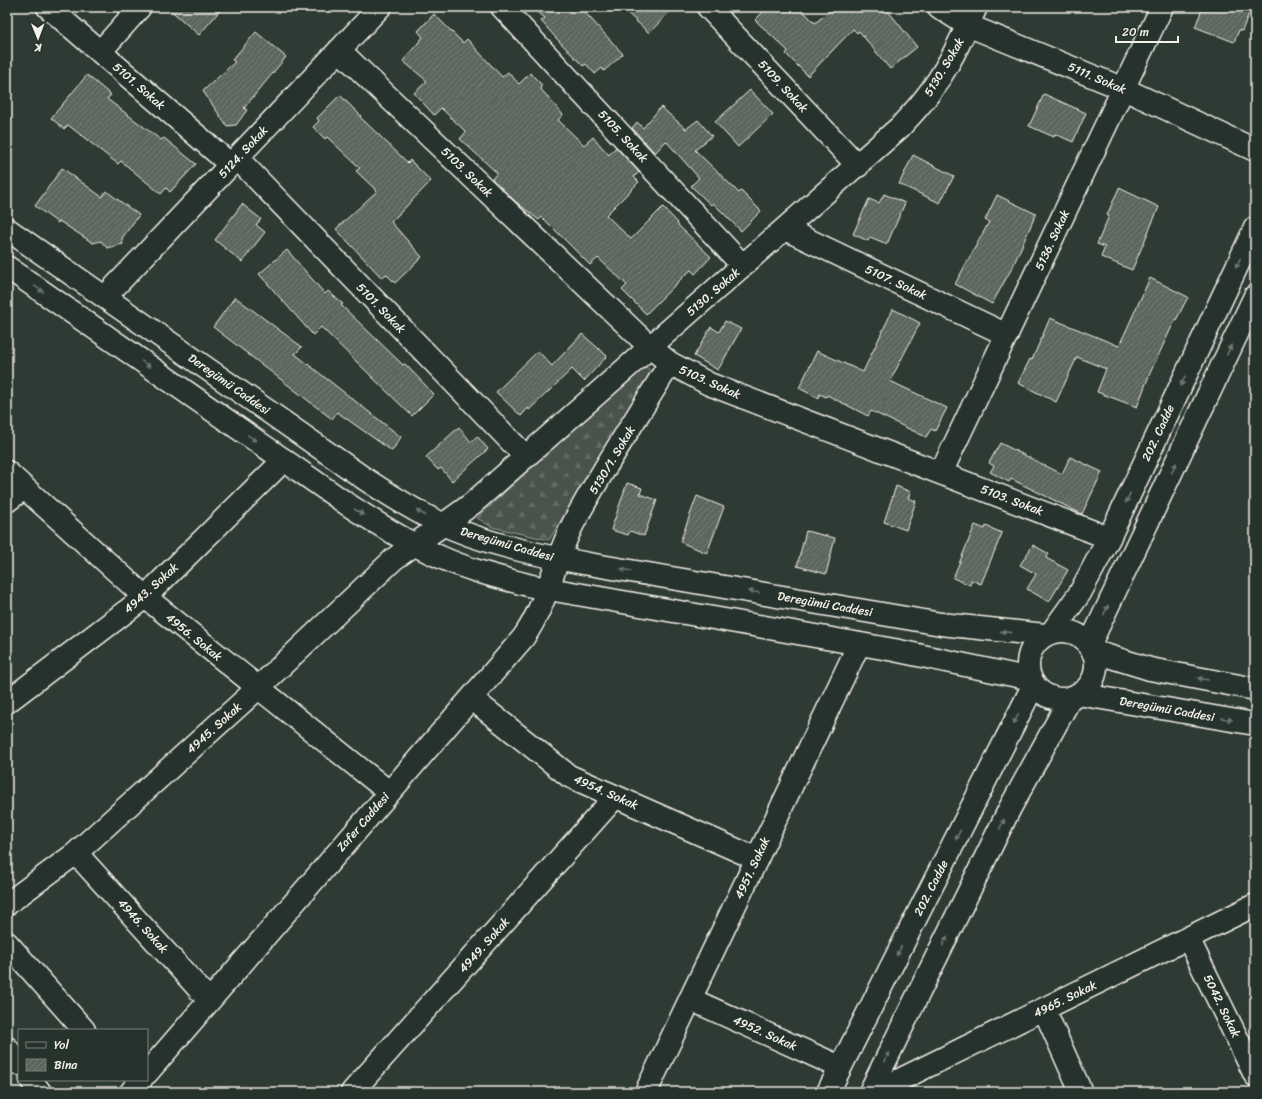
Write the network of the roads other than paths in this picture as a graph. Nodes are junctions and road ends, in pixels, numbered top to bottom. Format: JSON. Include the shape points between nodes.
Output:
{"nodes":[{"id":1,"x":48,"y":7,"type":"edge"},
{"id":2,"x":140,"y":7,"type":"edge"},
{"id":3,"x":380,"y":7,"type":"edge"},
{"id":4,"x":502,"y":7,"type":"edge"},
{"id":5,"x":708,"y":7,"type":"edge"},
{"id":6,"x":939,"y":7,"type":"edge"},
{"id":7,"x":1162,"y":7,"type":"edge"},
{"id":8,"x":972,"y":16,"type":"edge"},
{"id":9,"x":339,"y":50,"type":"junction"},
{"id":10,"x":100,"y":52,"type":"junction"},
{"id":11,"x":1124,"y":89,"type":"junction"},
{"id":12,"x":1255,"y":150,"type":"edge"},
{"id":13,"x":234,"y":162,"type":"junction"},
{"id":14,"x":858,"y":166,"type":"junction"},
{"id":15,"x":1255,"y":228,"type":"edge"},
{"id":16,"x":7,"y":229,"type":"edge"},
{"id":17,"x":785,"y":229,"type":"junction"},
{"id":18,"x":743,"y":266,"type":"junction"},
{"id":19,"x":7,"y":267,"type":"edge"},
{"id":20,"x":1255,"y":296,"type":"edge"},
{"id":21,"x":105,"y":297,"type":"junction"},
{"id":22,"x":1007,"y":335,"type":"junction"},
{"id":23,"x":650,"y":347,"type":"junction"},
{"id":24,"x":670,"y":363,"type":"junction"},
{"id":25,"x":526,"y":457,"type":"junction"},
{"id":26,"x":284,"y":460,"type":"junction"},
{"id":27,"x":7,"y":472,"type":"edge"},
{"id":28,"x":941,"y":473,"type":"junction"},
{"id":29,"x":24,"y":488,"type":"junction"},
{"id":30,"x":7,"y":501,"type":"edge"},
{"id":31,"x":446,"y":525,"type":"junction"},
{"id":32,"x":1109,"y":538,"type":"junction"},
{"id":33,"x":414,"y":544,"type":"junction"},
{"id":34,"x":557,"y":558,"type":"junction"},
{"id":35,"x":548,"y":589,"type":"junction"},
{"id":36,"x":145,"y":597,"type":"junction"},
{"id":37,"x":1049,"y":634,"type":"junction"},
{"id":38,"x":859,"y":644,"type":"junction"},
{"id":39,"x":1091,"y":648,"type":"junction"},
{"id":40,"x":1032,"y":681,"type":"junction"},
{"id":41,"x":258,"y":688,"type":"junction"},
{"id":42,"x":1255,"y":689,"type":"edge"},
{"id":43,"x":1074,"y":695,"type":"junction"},
{"id":44,"x":471,"y":698,"type":"junction"},
{"id":45,"x":7,"y":702,"type":"edge"},
{"id":46,"x":1255,"y":724,"type":"edge"},
{"id":47,"x":389,"y":792,"type":"junction"},
{"id":48,"x":615,"y":797,"type":"junction"},
{"id":49,"x":76,"y":853,"type":"junction"},
{"id":50,"x":757,"y":859,"type":"junction"},
{"id":51,"x":7,"y":904,"type":"edge"},
{"id":52,"x":1255,"y":905,"type":"edge"},
{"id":53,"x":1188,"y":938,"type":"junction"},
{"id":54,"x":7,"y":943,"type":"edge"},
{"id":55,"x":690,"y":999,"type":"junction"},
{"id":56,"x":210,"y":1000,"type":"junction"},
{"id":57,"x":1044,"y":1009,"type":"junction"},
{"id":58,"x":83,"y":1029,"type":"edge"},
{"id":59,"x":7,"y":1048,"type":"edge"},
{"id":60,"x":18,"y":1063,"type":"edge"},
{"id":61,"x":840,"y":1067,"type":"junction"},
{"id":62,"x":148,"y":1069,"type":"edge"},
{"id":63,"x":1255,"y":1075,"type":"edge"},
{"id":64,"x":32,"y":1081,"type":"edge"},
{"id":65,"x":911,"y":1084,"type":"edge"},
{"id":66,"x":40,"y":1092,"type":"edge"},
{"id":67,"x":352,"y":1092,"type":"edge"},
{"id":68,"x":646,"y":1092,"type":"edge"},
{"id":69,"x":828,"y":1092,"type":"edge"},
{"id":70,"x":870,"y":1092,"type":"edge"},
{"id":71,"x":875,"y":1092,"type":"edge"},
{"id":72,"x":1081,"y":1092,"type":"edge"}],
"edges":[{"from":1,"to":10,"type":"street","name":"5101. Sokak"},
{"from":2,"to":10,"type":"street"},
{"from":3,"to":9,"type":"street","name":"5124. Sokak"},
{"from":4,"to":18,"type":"street","name":"5105. Sokak"},
{"from":5,"to":14,"type":"street","name":"5109. Sokak"},
{"from":6,"to":8,"type":"street","name":"5111. Sokak"},
{"from":7,"to":11,"type":"street","name":"5136. Sokak"},
{"from":8,"to":11,"type":"street","name":"5111. Sokak"},
{"from":8,"to":14,"type":"street","name":"5130. Sokak","via":[[956,50],[923,101],[900,127]]},
{"from":9,"to":13,"type":"street","name":"5124. Sokak"},
{"from":9,"to":23,"type":"street","name":"5103. Sokak"},
{"from":10,"to":13,"type":"street","name":"5101. Sokak"},
{"from":11,"to":12,"type":"street","name":"5111. Sokak"},
{"from":11,"to":22,"type":"street","name":"5136. Sokak"},
{"from":13,"to":21,"type":"street","name":"5124. Sokak"},
{"from":13,"to":25,"type":"street","name":"5101. Sokak"},
{"from":14,"to":17,"type":"street","name":"5130. Sokak"},
{"from":15,"to":32,"type":"street","name":"202. Cadde","one_way":true},
{"from":16,"to":21,"type":"street","name":"Deregümü Caddesi"},
{"from":17,"to":18,"type":"street","name":"5130. Sokak"},
{"from":17,"to":22,"type":"street","name":"5107. Sokak"},
{"from":18,"to":23,"type":"street","name":"5130. Sokak"},
{"from":19,"to":26,"type":"street","one_way":true},
{"from":39,"to":20,"type":"street","one_way":true},
{"from":31,"to":21,"type":"street","name":"Deregümü Caddesi","one_way":true,"via":[[365,479]]},
{"from":22,"to":28,"type":"street","name":"5136. Sokak"},
{"from":23,"to":24,"type":"street","name":"5103. Sokak"},
{"from":23,"to":25,"type":"street","name":"5130. Sokak"},
{"from":24,"to":28,"type":"street","name":"5103. Sokak","via":[[709,384]]},
{"from":24,"to":34,"type":"street","name":"5130/1. Sokak","via":[[574,522]]},
{"from":25,"to":31,"type":"street","name":"5130. Sokak"},
{"from":26,"to":33,"type":"street","one_way":true,"via":[[354,509]]},
{"from":26,"to":36,"type":"street","name":"4943. Sokak"},
{"from":27,"to":29,"type":"street","name":"4956. Sokak"},
{"from":28,"to":32,"type":"street","name":"5103. Sokak"},
{"from":29,"to":30,"type":"street"},
{"from":29,"to":36,"type":"street","name":"4956. Sokak"},
{"from":31,"to":33,"type":"street","name":"5130. Sokak"},
{"from":31,"to":34,"type":"street","name":"Deregümü Caddesi","via":[[500,544]]},
{"from":32,"to":37,"type":"street","name":"202. Cadde","via":[[1080,593]]},
{"from":33,"to":35,"type":"street","via":[[468,567]]},
{"from":33,"to":41,"type":"street","name":"4945. Sokak","via":[[376,575]]},
{"from":34,"to":35,"type":"street","name":"Zafer Caddesi"},
{"from":37,"to":34,"type":"street","name":"Deregümü Caddesi","one_way":true,"via":[[941,624]]},
{"from":35,"to":38,"type":"street"},
{"from":35,"to":44,"type":"street","name":"Zafer Caddesi","via":[[534,623]]},
{"from":36,"to":41,"type":"street","name":"4956. Sokak"},
{"from":36,"to":45,"type":"street","name":"4943. Sokak"},
{"from":37,"to":39,"type":"street","via":[[1072,632]]},
{"from":37,"to":40,"type":"street","via":[[1033,647],[1028,658],[1028,670]]},
{"from":38,"to":40,"type":"street"},
{"from":38,"to":50,"type":"street","name":"4951. Sokak"},
{"from":42,"to":39,"type":"street","one_way":true,"via":[[1150,668]]},
{"from":39,"to":43,"type":"street","via":[[1095,662],[1091,682],[1083,691]]},
{"from":40,"to":43,"type":"street","via":[[1039,690],[1049,696],[1061,699]]},
{"from":40,"to":61,"type":"street","name":"202. Cadde","one_way":true},
{"from":41,"to":47,"type":"street","name":"4956. Sokak"},
{"from":41,"to":49,"type":"street","name":"4945. Sokak"},
{"from":43,"to":46,"type":"street","name":"Deregümü Caddesi","one_way":true},
{"from":70,"to":43,"type":"street","one_way":true,"via":[[1010,808]]},
{"from":44,"to":47,"type":"street","name":"Zafer Caddesi"},
{"from":44,"to":48,"type":"street","name":"4954. Sokak","via":[[569,776]]},
{"from":47,"to":56,"type":"street","name":"Zafer Caddesi"},
{"from":48,"to":50,"type":"street","name":"4954. Sokak"},
{"from":48,"to":67,"type":"street","name":"4949. Sokak"},
{"from":49,"to":51,"type":"street","name":"4945. Sokak"},
{"from":49,"to":56,"type":"street","name":"4946. Sokak"},
{"from":50,"to":55,"type":"street","name":"4951. Sokak"},
{"from":52,"to":53,"type":"street","name":"4965. Sokak"},
{"from":53,"to":57,"type":"street","name":"4965. Sokak"},
{"from":53,"to":63,"type":"street","name":"5042. Sokak"},
{"from":54,"to":58,"type":"street"},
{"from":55,"to":61,"type":"street","name":"4952. Sokak"},
{"from":55,"to":68,"type":"street","name":"4951. Sokak"},
{"from":56,"to":62,"type":"street","name":"Zafer Caddesi"},
{"from":57,"to":65,"type":"street","name":"4965. Sokak"},
{"from":57,"to":72,"type":"street"},
{"from":59,"to":60,"type":"street"},
{"from":61,"to":69,"type":"street","name":"202. Cadde"},
{"from":64,"to":66,"type":"street"},
{"from":65,"to":71,"type":"street","name":"4965. Sokak"}]}
